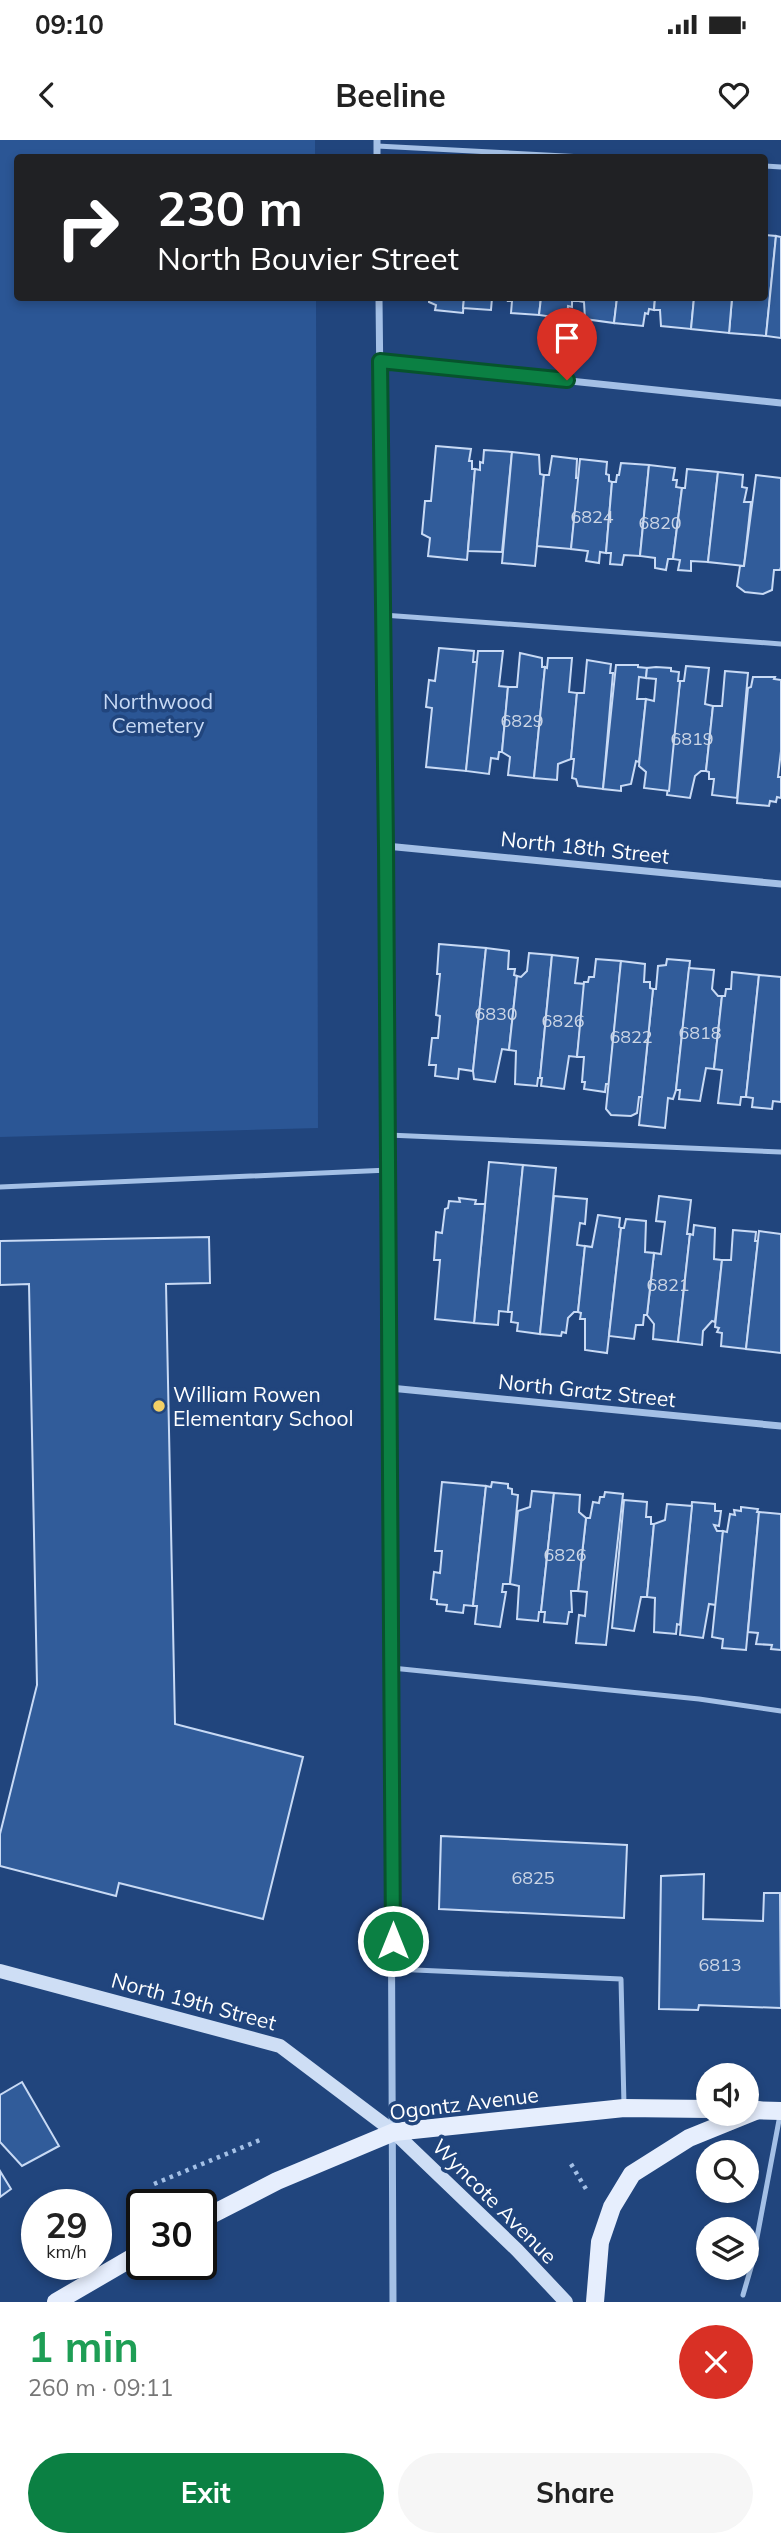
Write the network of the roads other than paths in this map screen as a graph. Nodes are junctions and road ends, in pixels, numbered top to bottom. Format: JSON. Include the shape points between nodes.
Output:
{"nodes":[{"id":1,"x":377,"y":143,"type":"edge"},
{"id":2,"x":542,"y":154,"type":"edge"},
{"id":3,"x":379,"y":301,"type":"edge"},
{"id":4,"x":380,"y":361,"type":"junction"},
{"id":5,"x":781,"y":403,"type":"edge"},
{"id":6,"x":383,"y":615,"type":"junction"},
{"id":7,"x":781,"y":644,"type":"edge"},
{"id":8,"x":386,"y":846,"type":"junction"},
{"id":9,"x":781,"y":884,"type":"edge"},
{"id":10,"x":388,"y":1135,"type":"junction"},
{"id":11,"x":781,"y":1152,"type":"edge"},
{"id":12,"x":388,"y":1170,"type":"junction"},
{"id":13,"x":0,"y":1187,"type":"edge"},
{"id":14,"x":390,"y":1388,"type":"junction"},
{"id":15,"x":781,"y":1426,"type":"edge"},
{"id":16,"x":392,"y":1668,"type":"junction"},
{"id":17,"x":781,"y":1712,"type":"edge"},
{"id":18,"x":393,"y":1969,"type":"junction"},
{"id":19,"x":0,"y":1971,"type":"edge"},
{"id":20,"x":624,"y":2108,"type":"junction"},
{"id":21,"x":696,"y":2109,"type":"edge"},
{"id":22,"x":759,"y":2110,"type":"edge"},
{"id":23,"x":781,"y":2111,"type":"edge"},
{"id":24,"x":716,"y":2126,"type":"edge"},
{"id":25,"x":394,"y":2132,"type":"junction"},
{"id":26,"x":217,"y":2212,"type":"edge"},
{"id":27,"x":126,"y":2261,"type":"edge"},
{"id":28,"x":743,"y":2295,"type":"dead end"},
{"id":29,"x":56,"y":2302,"type":"edge"},
{"id":30,"x":393,"y":2302,"type":"edge"},
{"id":31,"x":566,"y":2302,"type":"edge"},
{"id":32,"x":595,"y":2302,"type":"edge"}],
"edges":[{"from":1,"to":2,"type":"lane"},
{"from":3,"to":4,"type":"street"},
{"from":4,"to":5,"type":"street"},
{"from":4,"to":6,"type":"street"},
{"from":6,"to":7,"type":"lane"},
{"from":6,"to":8,"type":"street"},
{"from":8,"to":9,"type":"street","name":"North 18th Street"},
{"from":8,"to":10,"type":"street"},
{"from":10,"to":11,"type":"lane"},
{"from":10,"to":12,"type":"street"},
{"from":12,"to":13,"type":"lane"},
{"from":12,"to":14,"type":"street"},
{"from":14,"to":15,"type":"street","name":"North Gratz Street"},
{"from":14,"to":16,"type":"street"},
{"from":16,"to":17,"type":"lane","via":[[699,1699]]},
{"from":16,"to":18,"type":"street"},
{"from":18,"to":20,"type":"lane","via":[[621,1979]]},
{"from":18,"to":25,"type":"street"},
{"from":19,"to":25,"type":"street","name":"North 19th Street","via":[[280,2046]]},
{"from":20,"to":21,"type":"main road","name":"Ogontz Avenue"},
{"from":20,"to":25,"type":"main road","name":"Ogontz Avenue"},
{"from":22,"to":23,"type":"main road"},
{"from":23,"to":28,"type":"lane"},
{"from":24,"to":32,"type":"main road","via":[[632,2174],[612,2207],[600,2242]]},
{"from":25,"to":26,"type":"main road","name":"Ogontz Avenue"},
{"from":25,"to":30,"type":"street"},
{"from":25,"to":31,"type":"street","name":"Wyncote Avenue"},
{"from":27,"to":29,"type":"main road"}]}
